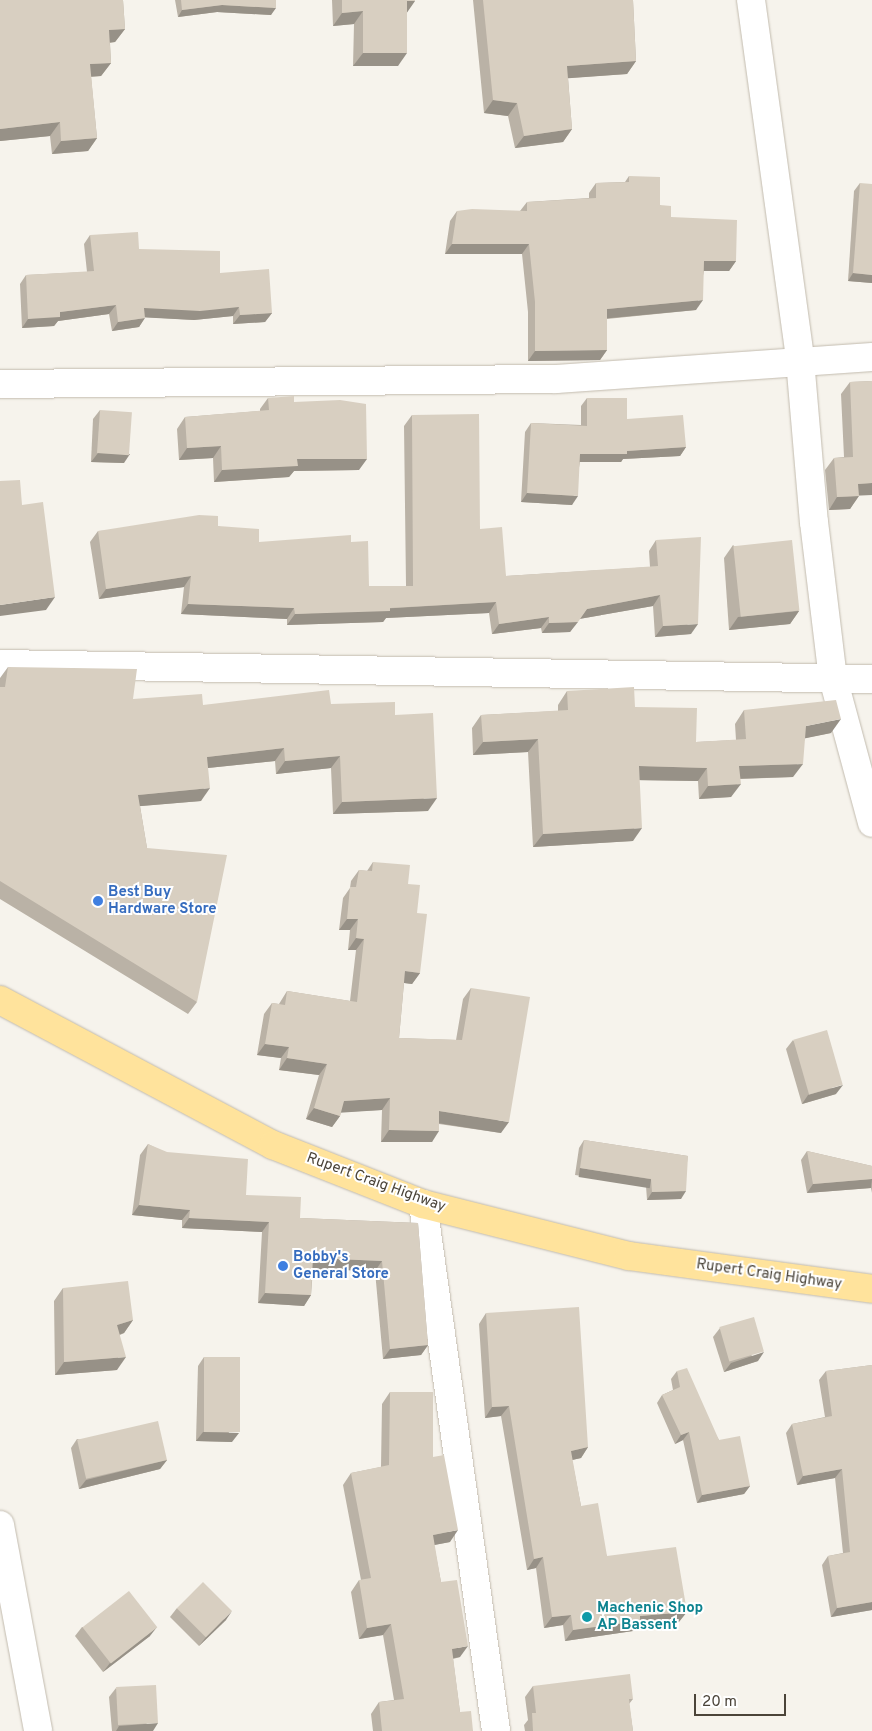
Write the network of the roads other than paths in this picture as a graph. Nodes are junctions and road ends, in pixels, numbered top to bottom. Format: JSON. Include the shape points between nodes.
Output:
{"nodes":[{"id":1,"x":750,"y":0,"type":"edge"},
{"id":2,"x":872,"y":357,"type":"edge"},
{"id":3,"x":800,"y":360,"type":"junction"},
{"id":4,"x":0,"y":384,"type":"edge"},
{"id":5,"x":0,"y":664,"type":"edge"},
{"id":6,"x":834,"y":678,"type":"junction"},
{"id":7,"x":872,"y":679,"type":"edge"},
{"id":8,"x":872,"y":823,"type":"edge"},
{"id":9,"x":0,"y":1000,"type":"edge"},
{"id":10,"x":423,"y":1204,"type":"junction"},
{"id":11,"x":872,"y":1289,"type":"edge"},
{"id":12,"x":0,"y":1525,"type":"edge"},
{"id":13,"x":38,"y":1731,"type":"edge"},
{"id":14,"x":496,"y":1731,"type":"edge"}],
"edges":[{"from":1,"to":3,"type":"street"},
{"from":2,"to":3,"type":"street"},
{"from":3,"to":4,"type":"street","via":[[556,379]]},
{"from":3,"to":6,"type":"street","via":[[814,522]]},
{"from":5,"to":6,"type":"street"},
{"from":6,"to":7,"type":"street"},
{"from":6,"to":8,"type":"street"},
{"from":9,"to":10,"type":"main road","name":"Rupert Craig Highway","via":[[273,1145]]},
{"from":10,"to":11,"type":"main road","name":"Rupert Craig Highway","via":[[629,1256]]},
{"from":10,"to":14,"type":"street"},
{"from":12,"to":13,"type":"street"}]}
